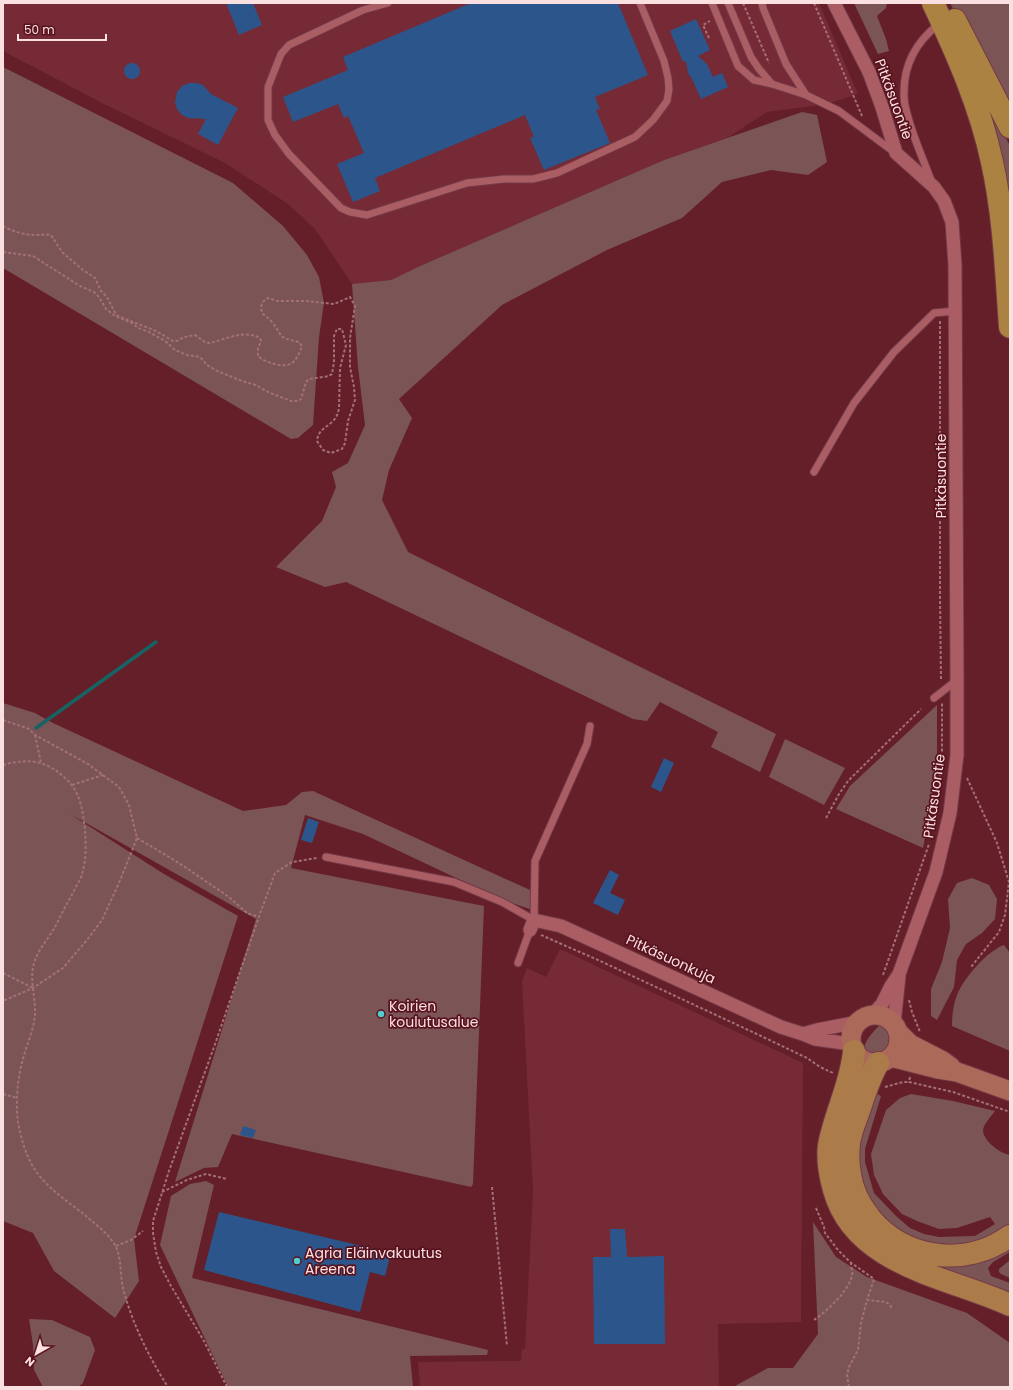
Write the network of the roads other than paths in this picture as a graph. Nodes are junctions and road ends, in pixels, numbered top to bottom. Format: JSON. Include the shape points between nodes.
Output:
{"nodes":[{"id":1,"x":388,"y":3,"type":"edge"},
{"id":2,"x":640,"y":3,"type":"edge"},
{"id":3,"x":712,"y":3,"type":"edge"},
{"id":4,"x":728,"y":3,"type":"edge"},
{"id":5,"x":762,"y":3,"type":"edge"},
{"id":6,"x":834,"y":3,"type":"edge"},
{"id":7,"x":941,"y":9,"type":"edge"},
{"id":8,"x":772,"y":84,"type":"junction"},
{"id":9,"x":806,"y":95,"type":"junction"},
{"id":10,"x":1010,"y":127,"type":"edge"},
{"id":11,"x":896,"y":153,"type":"junction"},
{"id":12,"x":934,"y":187,"type":"junction"},
{"id":13,"x":956,"y":311,"type":"junction"},
{"id":14,"x":1010,"y":327,"type":"edge"},
{"id":15,"x":814,"y":472,"type":"dead end"},
{"id":16,"x":957,"y":679,"type":"junction"},
{"id":17,"x":934,"y":698,"type":"dead end"},
{"id":18,"x":590,"y":726,"type":"dead end"},
{"id":19,"x":326,"y":857,"type":"road end"},
{"id":20,"x":532,"y":925,"type":"junction"},
{"id":21,"x":518,"y":963,"type":"dead end"},
{"id":22,"x":894,"y":988,"type":"junction"},
{"id":23,"x":865,"y":1018,"type":"junction"},
{"id":24,"x":896,"y":1028,"type":"junction"},
{"id":25,"x":803,"y":1034,"type":"junction"},
{"id":26,"x":852,"y":1048,"type":"junction"},
{"id":27,"x":916,"y":1056,"type":"junction"},
{"id":28,"x":884,"y":1060,"type":"junction"},
{"id":29,"x":858,"y":1082,"type":"junction"},
{"id":30,"x":1010,"y":1091,"type":"edge"},
{"id":31,"x":1010,"y":1236,"type":"edge"},
{"id":32,"x":1010,"y":1305,"type":"edge"}],
"edges":[{"from":1,"to":2,"type":"lane","via":[[362,10],[289,45],[281,54],[268,87],[268,120],[274,135],[288,154],[341,208],[366,215],[467,183],[533,179],[557,173],[635,137],[653,120],[667,100],[669,89],[664,61]]},
{"from":3,"to":8,"type":"lane","via":[[738,66],[754,80]]},
{"from":4,"to":8,"type":"lane","via":[[751,57]]},
{"from":5,"to":9,"type":"lane","via":[[786,64]]},
{"from":6,"to":11,"type":"street","name":"Pitkäsuontie","via":[[869,72]]},
{"from":7,"to":10,"type":"highway"},
{"from":7,"to":12,"type":"lane","via":[[911,58],[904,79],[904,104]]},
{"from":7,"to":14,"type":"highway","via":[[982,122],[992,162],[1003,228]]},
{"from":8,"to":9,"type":"lane"},
{"from":9,"to":11,"type":"lane","via":[[839,111]]},
{"from":11,"to":12,"type":"street","name":"Pitkäsuontie"},
{"from":12,"to":13,"type":"street","name":"Pitkäsuontie","via":[[944,201],[952,222]]},
{"from":13,"to":15,"type":"lane","via":[[934,312],[894,352],[858,397]]},
{"from":13,"to":16,"type":"street","name":"Pitkäsuontie"},
{"from":16,"to":17,"type":"lane"},
{"from":16,"to":22,"type":"street","name":"Pitkäsuontie","via":[[956,755],[950,813],[936,872]]},
{"from":18,"to":20,"type":"lane","via":[[587,744],[535,861]]},
{"from":19,"to":20,"type":"lane","via":[[454,882],[502,902]]},
{"from":20,"to":21,"type":"lane"},
{"from":20,"to":25,"type":"street","name":"Pitkäsuonkuja","via":[[561,926],[768,1022]]},
{"from":22,"to":23,"type":"street","name":"Pitkäsuontie","via":[[882,1004]]},
{"from":22,"to":24,"type":"street","name":"Pitkäsuontie"},
{"from":23,"to":24,"type":"main road","via":[[880,1015]]},
{"from":23,"to":25,"type":"street"},
{"from":23,"to":26,"type":"main road","via":[[852,1032]]},
{"from":24,"to":27,"type":"main road","via":[[910,1044]]},
{"from":24,"to":28,"type":"main road","via":[[896,1052]]},
{"from":25,"to":26,"type":"street","name":"Pitkäsuonkuja"},
{"from":26,"to":28,"type":"main road","via":[[868,1063]]},
{"from":26,"to":29,"type":"highway"},
{"from":27,"to":28,"type":"main road"},
{"from":27,"to":30,"type":"main road","via":[[938,1069],[956,1072]]},
{"from":28,"to":29,"type":"highway","via":[[871,1076]]},
{"from":29,"to":31,"type":"highway","via":[[848,1161],[853,1189],[874,1222],[903,1245],[937,1256],[961,1255],[986,1249]]},
{"from":29,"to":32,"type":"highway","via":[[838,1113],[829,1146],[829,1166],[836,1199],[854,1228],[878,1250],[897,1262]]}]}
